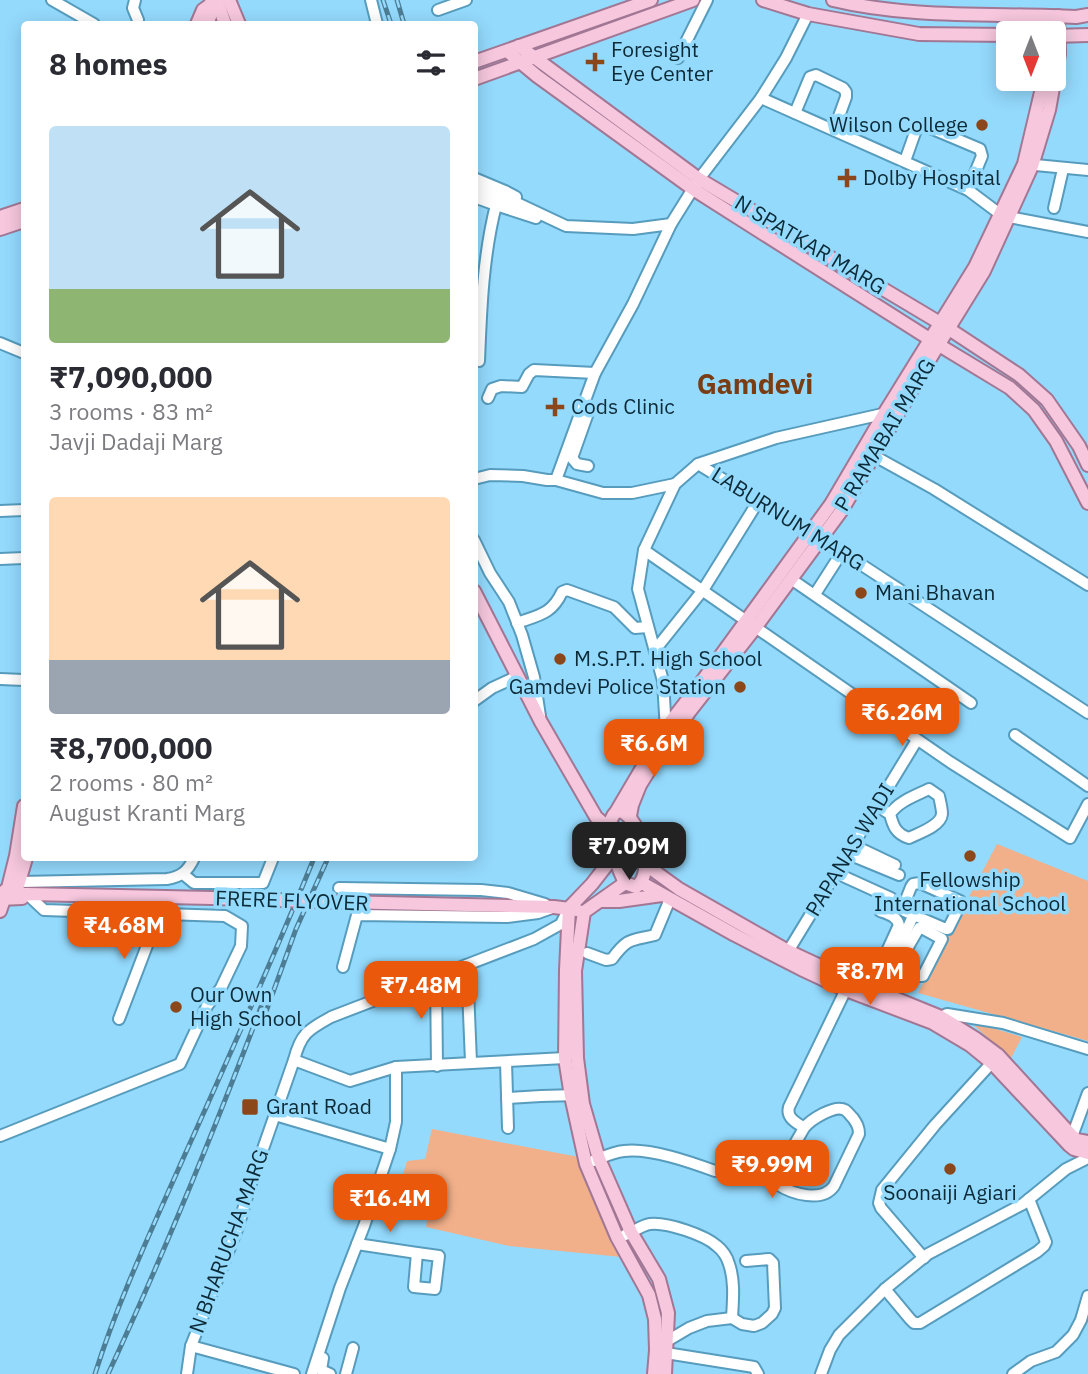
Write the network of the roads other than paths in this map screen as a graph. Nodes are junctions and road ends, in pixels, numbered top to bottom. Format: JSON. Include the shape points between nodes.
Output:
{"nodes":[{"id":1,"x":52,"y":0,"type":"edge"},
{"id":2,"x":135,"y":0,"type":"edge"},
{"id":3,"x":229,"y":0,"type":"edge"},
{"id":4,"x":371,"y":0,"type":"edge"},
{"id":5,"x":466,"y":0,"type":"edge"},
{"id":6,"x":651,"y":0,"type":"edge"},
{"id":7,"x":693,"y":0,"type":"edge"},
{"id":8,"x":707,"y":0,"type":"edge"},
{"id":9,"x":763,"y":0,"type":"edge"},
{"id":10,"x":833,"y":0,"type":"edge"},
{"id":11,"x":213,"y":2,"type":"edge"},
{"id":12,"x":438,"y":9,"type":"dead end"},
{"id":13,"x":808,"y":14,"type":"junction"},
{"id":14,"x":1088,"y":15,"type":"edge"},
{"id":15,"x":1052,"y":16,"type":"junction"},
{"id":16,"x":138,"y":20,"type":"dead end"},
{"id":17,"x":89,"y":21,"type":"edge"},
{"id":18,"x":198,"y":21,"type":"edge"},
{"id":19,"x":208,"y":21,"type":"edge"},
{"id":20,"x":223,"y":21,"type":"edge"},
{"id":21,"x":238,"y":21,"type":"edge"},
{"id":22,"x":376,"y":21,"type":"edge"},
{"id":23,"x":1052,"y":21,"type":"edge"},
{"id":24,"x":996,"y":35,"type":"edge"},
{"id":25,"x":1066,"y":35,"type":"edge"},
{"id":26,"x":1088,"y":35,"type":"edge"},
{"id":27,"x":513,"y":48,"type":"junction"},
{"id":28,"x":678,"y":58,"type":"dead end"},
{"id":29,"x":527,"y":60,"type":"junction"},
{"id":30,"x":478,"y":61,"type":"edge"},
{"id":31,"x":478,"y":78,"type":"edge"},
{"id":32,"x":1045,"y":91,"type":"edge"},
{"id":33,"x":761,"y":98,"type":"junction"},
{"id":34,"x":796,"y":110,"type":"junction"},
{"id":35,"x":835,"y":127,"type":"junction"},
{"id":36,"x":905,"y":161,"type":"junction"},
{"id":37,"x":1028,"y":165,"type":"junction"},
{"id":38,"x":1063,"y":169,"type":"junction"},
{"id":39,"x":1088,"y":170,"type":"edge"},
{"id":40,"x":478,"y":180,"type":"edge"},
{"id":41,"x":696,"y":184,"type":"junction"},
{"id":42,"x":478,"y":188,"type":"edge"},
{"id":43,"x":968,"y":190,"type":"junction"},
{"id":44,"x":478,"y":198,"type":"edge"},
{"id":45,"x":496,"y":205,"type":"junction"},
{"id":46,"x":1054,"y":208,"type":"dead end"},
{"id":47,"x":21,"y":212,"type":"edge"},
{"id":48,"x":21,"y":213,"type":"edge"},
{"id":49,"x":1005,"y":216,"type":"junction"},
{"id":50,"x":0,"y":218,"type":"edge"},
{"id":51,"x":548,"y":218,"type":"junction"},
{"id":52,"x":671,"y":225,"type":"junction"},
{"id":53,"x":566,"y":226,"type":"junction"},
{"id":54,"x":0,"y":229,"type":"edge"},
{"id":55,"x":1088,"y":232,"type":"edge"},
{"id":56,"x":944,"y":326,"type":"junction"},
{"id":57,"x":934,"y":342,"type":"junction"},
{"id":58,"x":0,"y":343,"type":"edge"},
{"id":59,"x":973,"y":345,"type":"junction"},
{"id":60,"x":21,"y":352,"type":"edge"},
{"id":61,"x":964,"y":360,"type":"junction"},
{"id":62,"x":479,"y":361,"type":"dead end"},
{"id":63,"x":595,"y":373,"type":"junction"},
{"id":64,"x":488,"y":398,"type":"dead end"},
{"id":65,"x":590,"y":406,"type":"dead end"},
{"id":66,"x":900,"y":410,"type":"junction"},
{"id":67,"x":884,"y":414,"type":"junction"},
{"id":68,"x":868,"y":453,"type":"junction"},
{"id":69,"x":1087,"y":459,"type":"edge"},
{"id":70,"x":698,"y":464,"type":"junction"},
{"id":71,"x":1073,"y":473,"type":"junction"},
{"id":72,"x":478,"y":478,"type":"edge"},
{"id":73,"x":556,"y":480,"type":"junction"},
{"id":74,"x":570,"y":484,"type":"junction"},
{"id":75,"x":675,"y":484,"type":"junction"},
{"id":76,"x":1086,"y":494,"type":"edge"},
{"id":77,"x":759,"y":500,"type":"junction"},
{"id":78,"x":21,"y":510,"type":"edge"},
{"id":79,"x":0,"y":511,"type":"edge"},
{"id":80,"x":816,"y":535,"type":"junction"},
{"id":81,"x":478,"y":548,"type":"edge"},
{"id":82,"x":644,"y":550,"type":"junction"},
{"id":83,"x":842,"y":552,"type":"junction"},
{"id":84,"x":21,"y":558,"type":"edge"},
{"id":85,"x":0,"y":559,"type":"edge"},
{"id":86,"x":791,"y":579,"type":"junction"},
{"id":87,"x":1088,"y":585,"type":"edge"},
{"id":88,"x":703,"y":590,"type":"junction"},
{"id":89,"x":817,"y":591,"type":"dead end"},
{"id":90,"x":478,"y":599,"type":"edge"},
{"id":91,"x":517,"y":623,"type":"junction"},
{"id":92,"x":750,"y":624,"type":"junction"},
{"id":93,"x":648,"y":627,"type":"junction"},
{"id":94,"x":654,"y":650,"type":"junction"},
{"id":95,"x":518,"y":676,"type":"junction"},
{"id":96,"x":0,"y":679,"type":"edge"},
{"id":97,"x":21,"y":681,"type":"edge"},
{"id":98,"x":478,"y":698,"type":"edge"},
{"id":99,"x":971,"y":703,"type":"dead end"},
{"id":100,"x":1088,"y":713,"type":"edge"},
{"id":101,"x":541,"y":722,"type":"junction"},
{"id":102,"x":1015,"y":734,"type":"dead end"},
{"id":103,"x":667,"y":735,"type":"junction"},
{"id":104,"x":917,"y":740,"type":"junction"},
{"id":105,"x":1088,"y":786,"type":"edge"},
{"id":106,"x":1088,"y":804,"type":"edge"},
{"id":107,"x":877,"y":806,"type":"junction"},
{"id":108,"x":616,"y":812,"type":"junction"},
{"id":109,"x":890,"y":814,"type":"junction"},
{"id":110,"x":630,"y":816,"type":"junction"},
{"id":111,"x":21,"y":825,"type":"edge"},
{"id":112,"x":611,"y":830,"type":"junction"},
{"id":113,"x":850,"y":849,"type":"junction"},
{"id":114,"x":613,"y":857,"type":"junction"},
{"id":115,"x":25,"y":861,"type":"edge"},
{"id":116,"x":193,"y":861,"type":"edge"},
{"id":117,"x":272,"y":861,"type":"edge"},
{"id":118,"x":866,"y":861,"type":"junction"},
{"id":119,"x":646,"y":865,"type":"junction"},
{"id":120,"x":836,"y":873,"type":"junction"},
{"id":121,"x":183,"y":874,"type":"junction"},
{"id":122,"x":856,"y":882,"type":"junction"},
{"id":123,"x":625,"y":883,"type":"junction"},
{"id":124,"x":642,"y":883,"type":"junction"},
{"id":125,"x":339,"y":888,"type":"dead end"},
{"id":126,"x":12,"y":894,"type":"edge"},
{"id":127,"x":666,"y":897,"type":"junction"},
{"id":128,"x":891,"y":898,"type":"dead end"},
{"id":129,"x":599,"y":901,"type":"junction"},
{"id":130,"x":554,"y":907,"type":"junction"},
{"id":131,"x":569,"y":908,"type":"junction"},
{"id":132,"x":584,"y":912,"type":"junction"},
{"id":133,"x":880,"y":912,"type":"dead end"},
{"id":134,"x":159,"y":914,"type":"junction"},
{"id":135,"x":913,"y":916,"type":"junction"},
{"id":136,"x":587,"y":953,"type":"dead end"},
{"id":137,"x":786,"y":955,"type":"junction"},
{"id":138,"x":467,"y":965,"type":"junction"},
{"id":139,"x":897,"y":966,"type":"junction"},
{"id":140,"x":343,"y":967,"type":"dead end"},
{"id":141,"x":814,"y":969,"type":"junction"},
{"id":142,"x":887,"y":974,"type":"junction"},
{"id":143,"x":436,"y":976,"type":"junction"},
{"id":144,"x":848,"y":985,"type":"junction"},
{"id":145,"x":872,"y":992,"type":"junction"},
{"id":146,"x":119,"y":1019,"type":"dead end"},
{"id":147,"x":937,"y":1020,"type":"junction"},
{"id":148,"x":1088,"y":1049,"type":"edge"},
{"id":149,"x":565,"y":1058,"type":"junction"},
{"id":150,"x":995,"y":1059,"type":"junction"},
{"id":151,"x":294,"y":1060,"type":"junction"},
{"id":152,"x":471,"y":1062,"type":"junction"},
{"id":153,"x":506,"y":1062,"type":"junction"},
{"id":154,"x":438,"y":1066,"type":"junction"},
{"id":155,"x":396,"y":1067,"type":"junction"},
{"id":156,"x":576,"y":1095,"type":"junction"},
{"id":157,"x":1088,"y":1095,"type":"edge"},
{"id":158,"x":507,"y":1098,"type":"junction"},
{"id":159,"x":275,"y":1115,"type":"junction"},
{"id":160,"x":508,"y":1128,"type":"dead end"},
{"id":161,"x":804,"y":1128,"type":"junction"},
{"id":162,"x":0,"y":1136,"type":"edge"},
{"id":163,"x":587,"y":1139,"type":"junction"},
{"id":164,"x":1076,"y":1142,"type":"edge"},
{"id":165,"x":390,"y":1149,"type":"junction"},
{"id":166,"x":1088,"y":1156,"type":"edge"},
{"id":167,"x":599,"y":1159,"type":"junction"},
{"id":168,"x":586,"y":1164,"type":"junction"},
{"id":169,"x":1066,"y":1169,"type":"junction"},
{"id":170,"x":715,"y":1171,"type":"dead end"},
{"id":171,"x":1029,"y":1199,"type":"junction"},
{"id":172,"x":631,"y":1233,"type":"junction"},
{"id":173,"x":617,"y":1237,"type":"junction"},
{"id":174,"x":357,"y":1244,"type":"junction"},
{"id":175,"x":417,"y":1253,"type":"dead end"},
{"id":176,"x":924,"y":1258,"type":"junction"},
{"id":177,"x":746,"y":1261,"type":"dead end"},
{"id":178,"x":885,"y":1289,"type":"junction"},
{"id":179,"x":1088,"y":1296,"type":"edge"},
{"id":180,"x":732,"y":1318,"type":"junction"},
{"id":181,"x":191,"y":1346,"type":"junction"},
{"id":182,"x":667,"y":1347,"type":"junction"},
{"id":183,"x":353,"y":1348,"type":"dead end"},
{"id":184,"x":320,"y":1373,"type":"edge"},
{"id":185,"x":187,"y":1374,"type":"edge"},
{"id":186,"x":294,"y":1374,"type":"edge"},
{"id":187,"x":346,"y":1374,"type":"edge"},
{"id":188,"x":654,"y":1374,"type":"edge"},
{"id":189,"x":665,"y":1374,"type":"edge"},
{"id":190,"x":758,"y":1374,"type":"edge"},
{"id":191,"x":821,"y":1374,"type":"edge"},
{"id":192,"x":1013,"y":1374,"type":"edge"}],
"edges":[{"from":1,"to":17,"type":"street"},
{"from":2,"to":16,"type":"street"},
{"from":3,"to":21,"type":"main road"},
{"from":4,"to":22,"type":"street"},
{"from":5,"to":12,"type":"street"},
{"from":6,"to":27,"type":"main road"},
{"from":7,"to":29,"type":"main road"},
{"from":8,"to":28,"type":"street"},
{"from":9,"to":13,"type":"main road"},
{"from":10,"to":15,"type":"main road","via":[[918,12]]},
{"from":11,"to":18,"type":"main road"},
{"from":11,"to":19,"type":"main road"},
{"from":11,"to":20,"type":"main road"},
{"from":13,"to":24,"type":"main road","via":[[919,34]]},
{"from":13,"to":33,"type":"street"},
{"from":14,"to":15,"type":"main road"},
{"from":15,"to":23,"type":"main road","name":"P RAMABAI MARG"},
{"from":25,"to":26,"type":"main road"},
{"from":27,"to":29,"type":"main road","name":"N SPATKAR MARG"},
{"from":27,"to":30,"type":"main road"},
{"from":29,"to":31,"type":"main road"},
{"from":29,"to":41,"type":"main road","name":"N SPATKAR MARG","via":[[537,76]]},
{"from":32,"to":37,"type":"main road","name":"P RAMABAI MARG"},
{"from":33,"to":34,"type":"street"},
{"from":33,"to":41,"type":"street"},
{"from":34,"to":35,"type":"street"},
{"from":34,"to":35,"type":"street","via":[[810,77],[816,75],[846,92]]},
{"from":35,"to":36,"type":"street"},
{"from":36,"to":43,"type":"street"},
{"from":36,"to":43,"type":"street","via":[[920,125],[980,149],[982,156]]},
{"from":37,"to":38,"type":"street"},
{"from":37,"to":49,"type":"main road","name":"P RAMABAI MARG"},
{"from":38,"to":39,"type":"street"},
{"from":38,"to":46,"type":"street"},
{"from":40,"to":51,"type":"street"},
{"from":41,"to":52,"type":"street"},
{"from":41,"to":56,"type":"main road","name":"N SPATKAR MARG"},
{"from":41,"to":57,"type":"main road","name":"N SPATKAR MARG"},
{"from":42,"to":51,"type":"street"},
{"from":43,"to":49,"type":"street"},
{"from":44,"to":45,"type":"street"},
{"from":45,"to":53,"type":"street"},
{"from":45,"to":62,"type":"street","via":[[482,289]]},
{"from":47,"to":50,"type":"main road"},
{"from":48,"to":54,"type":"main road"},
{"from":49,"to":55,"type":"street"},
{"from":49,"to":56,"type":"main road","name":"P RAMABAI MARG"},
{"from":51,"to":53,"type":"street"},
{"from":52,"to":53,"type":"street","via":[[633,229]]},
{"from":52,"to":63,"type":"street"},
{"from":56,"to":57,"type":"main road","name":"P RAMABAI MARG"},
{"from":56,"to":59,"type":"main road","name":"N SPATKAR MARG"},
{"from":57,"to":61,"type":"main road","name":"N SPATKAR MARG"},
{"from":57,"to":66,"type":"main road","name":"P RAMABAI MARG"},
{"from":57,"to":67,"type":"main road","name":"P RAMABAI MARG"},
{"from":58,"to":60,"type":"street"},
{"from":59,"to":61,"type":"main road"},
{"from":59,"to":69,"type":"main road","name":"N SPATKAR MARG","via":[[1047,400]]},
{"from":61,"to":71,"type":"main road","name":"N SPATKAR MARG","via":[[1010,388],[1034,410]]},
{"from":63,"to":64,"type":"street","via":[[534,370],[522,387],[501,386],[492,389]]},
{"from":63,"to":73,"type":"street"},
{"from":65,"to":74,"type":"street","via":[[572,458],[583,465]]},
{"from":66,"to":67,"type":"street"},
{"from":66,"to":68,"type":"main road","name":"P RAMABAI MARG"},
{"from":67,"to":68,"type":"main road","name":"P RAMABAI MARG"},
{"from":67,"to":70,"type":"street","via":[[776,439]]},
{"from":68,"to":80,"type":"main road","name":"P RAMABAI MARG"},
{"from":68,"to":87,"type":"street"},
{"from":69,"to":71,"type":"main road"},
{"from":70,"to":75,"type":"street"},
{"from":70,"to":77,"type":"street","name":"LABURNUM MARG"},
{"from":71,"to":76,"type":"main road"},
{"from":72,"to":73,"type":"street"},
{"from":73,"to":74,"type":"street"},
{"from":74,"to":75,"type":"street","via":[[603,493],[632,493]]},
{"from":75,"to":82,"type":"street"},
{"from":77,"to":80,"type":"street","name":"LABURNUM MARG"},
{"from":77,"to":88,"type":"street"},
{"from":78,"to":79,"type":"street"},
{"from":80,"to":83,"type":"street","name":"LABURNUM MARG"},
{"from":80,"to":86,"type":"main road","name":"P RAMABAI MARG"},
{"from":80,"to":92,"type":"main road","name":"P RAMABAI MARG"},
{"from":81,"to":91,"type":"street"},
{"from":82,"to":88,"type":"street"},
{"from":82,"to":93,"type":"street","via":[[638,589]]},
{"from":83,"to":89,"type":"street"},
{"from":83,"to":100,"type":"street","name":"LABURNUM MARG"},
{"from":84,"to":85,"type":"street"},
{"from":86,"to":92,"type":"main road","name":"P RAMABAI MARG"},
{"from":86,"to":99,"type":"street"},
{"from":88,"to":92,"type":"street"},
{"from":88,"to":94,"type":"street"},
{"from":90,"to":95,"type":"main road"},
{"from":91,"to":93,"type":"street","via":[[551,610],[567,590],[614,607],[635,628]]},
{"from":91,"to":101,"type":"street","via":[[534,677]]},
{"from":92,"to":103,"type":"main road","name":"P RAMABAI MARG"},
{"from":92,"to":104,"type":"street"},
{"from":93,"to":94,"type":"street"},
{"from":94,"to":103,"type":"street","via":[[663,681]]},
{"from":95,"to":98,"type":"street"},
{"from":95,"to":101,"type":"main road"},
{"from":96,"to":97,"type":"street"},
{"from":101,"to":112,"type":"main road","via":[[596,817]]},
{"from":102,"to":105,"type":"street"},
{"from":103,"to":108,"type":"main road","name":"P RAMABAI MARG"},
{"from":103,"to":110,"type":"main road","name":"P RAMABAI MARG","via":[[640,785]]},
{"from":104,"to":106,"type":"street","via":[[1070,838]]},
{"from":104,"to":107,"type":"street","name":"PAPANAS WADI"},
{"from":107,"to":109,"type":"street"},
{"from":107,"to":113,"type":"street","name":"PAPANAS WADI"},
{"from":108,"to":110,"type":"main road"},
{"from":108,"to":112,"type":"main road","name":"P RAMABAI MARG"},
{"from":109,"to":109,"type":"street","via":[[895,829],[909,838],[940,819],[939,796],[929,789],[905,800]]},
{"from":110,"to":119,"type":"main road"},
{"from":111,"to":126,"type":"main road"},
{"from":112,"to":114,"type":"main road","name":"P RAMABAI MARG"},
{"from":113,"to":118,"type":"street"},
{"from":113,"to":118,"type":"street","via":[[897,870]]},
{"from":113,"to":120,"type":"street","name":"PAPANAS WADI"},
{"from":114,"to":123,"type":"main road"},
{"from":114,"to":131,"type":"main road"},
{"from":115,"to":126,"type":"main road"},
{"from":116,"to":121,"type":"street"},
{"from":117,"to":121,"type":"street","via":[[263,883],[194,883]]},
{"from":118,"to":122,"type":"street"},
{"from":119,"to":124,"type":"main road"},
{"from":119,"to":137,"type":"main road"},
{"from":120,"to":122,"type":"street"},
{"from":120,"to":137,"type":"street","name":"PAPANAS WADI"},
{"from":121,"to":126,"type":"street"},
{"from":122,"to":128,"type":"street"},
{"from":123,"to":124,"type":"main road","via":[[636,887]]},
{"from":123,"to":129,"type":"main road"},
{"from":124,"to":127,"type":"main road"},
{"from":125,"to":130,"type":"street","via":[[481,890]]},
{"from":126,"to":130,"type":"main road","name":"FRERE FLYOVER","bridge":true},
{"from":126,"to":134,"type":"street","via":[[44,910]]},
{"from":127,"to":129,"type":"main road"},
{"from":127,"to":136,"type":"street","via":[[655,935],[627,942],[612,959]]},
{"from":127,"to":137,"type":"main road"},
{"from":129,"to":132,"type":"main road"},
{"from":130,"to":131,"type":"main road","name":"FRERE FLYOVER"},
{"from":130,"to":140,"type":"street","via":[[507,917],[357,915]]},
{"from":131,"to":132,"type":"main road","name":"FRERE FLYOVER"},
{"from":131,"to":138,"type":"street","name":"N BHARUCHA MARG","via":[[561,924]]},
{"from":131,"to":149,"type":"main road"},
{"from":132,"to":156,"type":"main road","via":[[575,971]]},
{"from":133,"to":145,"type":"street","via":[[895,917],[899,925]]},
{"from":134,"to":146,"type":"street"},
{"from":134,"to":162,"type":"street","via":[[225,915],[242,926],[242,946],[180,1064]]},
{"from":135,"to":135,"type":"street","via":[[904,908],[915,883],[960,901],[947,930]]},
{"from":135,"to":142,"type":"street"},
{"from":137,"to":141,"type":"main road"},
{"from":138,"to":143,"type":"street","name":"N BHARUCHA MARG"},
{"from":138,"to":152,"type":"street"},
{"from":139,"to":139,"type":"street","via":[[919,928],[942,939],[923,976]]},
{"from":139,"to":142,"type":"street"},
{"from":141,"to":144,"type":"main road"},
{"from":141,"to":145,"type":"street","via":[[833,963]]},
{"from":142,"to":145,"type":"street"},
{"from":143,"to":151,"type":"street","name":"N BHARUCHA MARG","via":[[307,1031]]},
{"from":143,"to":154,"type":"street"},
{"from":144,"to":145,"type":"main road"},
{"from":144,"to":161,"type":"street","via":[[788,1112]]},
{"from":145,"to":147,"type":"main road"},
{"from":147,"to":148,"type":"street","via":[[947,1014],[1003,1023]]},
{"from":147,"to":150,"type":"main road"},
{"from":149,"to":153,"type":"street"},
{"from":149,"to":156,"type":"main road"},
{"from":150,"to":164,"type":"main road"},
{"from":150,"to":176,"type":"street","via":[[882,1190],[881,1208]]},
{"from":151,"to":155,"type":"street","via":[[350,1081]]},
{"from":151,"to":159,"type":"street","name":"N BHARUCHA MARG"},
{"from":152,"to":153,"type":"street"},
{"from":152,"to":154,"type":"street"},
{"from":153,"to":158,"type":"street"},
{"from":154,"to":155,"type":"street"},
{"from":155,"to":165,"type":"street","via":[[396,1122]]},
{"from":156,"to":158,"type":"street"},
{"from":156,"to":163,"type":"main road"},
{"from":157,"to":164,"type":"street"},
{"from":158,"to":160,"type":"street"},
{"from":159,"to":165,"type":"street"},
{"from":159,"to":181,"type":"street","name":"N BHARUCHA MARG","via":[[238,1227]]},
{"from":161,"to":161,"type":"street","via":[[776,1177],[777,1184],[822,1196],[834,1186],[860,1130],[841,1108],[810,1120]]},
{"from":163,"to":167,"type":"main road"},
{"from":163,"to":168,"type":"main road"},
{"from":164,"to":166,"type":"main road"},
{"from":164,"to":169,"type":"street"},
{"from":165,"to":174,"type":"street"},
{"from":166,"to":169,"type":"street"},
{"from":167,"to":168,"type":"street"},
{"from":167,"to":170,"type":"street","via":[[635,1151]]},
{"from":167,"to":172,"type":"main road"},
{"from":168,"to":173,"type":"main road"},
{"from":169,"to":171,"type":"street"},
{"from":171,"to":176,"type":"street"},
{"from":171,"to":178,"type":"street","via":[[1046,1241],[1037,1252],[920,1323],[909,1319]]},
{"from":172,"to":173,"type":"street"},
{"from":172,"to":180,"type":"street","via":[[649,1224],[664,1225],[717,1246],[726,1256],[733,1280]]},
{"from":172,"to":182,"type":"main road","via":[[659,1279],[668,1313]]},
{"from":173,"to":188,"type":"main road","via":[[649,1295],[655,1319]]},
{"from":174,"to":175,"type":"street"},
{"from":174,"to":184,"type":"street","via":[[321,1345]]},
{"from":176,"to":178,"type":"street"},
{"from":177,"to":180,"type":"street","via":[[772,1261],[775,1308],[754,1326]]},
{"from":178,"to":191,"type":"street","via":[[839,1335]]},
{"from":179,"to":192,"type":"street","via":[[1073,1335],[1056,1352]]},
{"from":180,"to":182,"type":"street","via":[[689,1328]]},
{"from":181,"to":185,"type":"street","name":"N BHARUCHA MARG"},
{"from":181,"to":186,"type":"street"},
{"from":182,"to":189,"type":"main road"},
{"from":182,"to":190,"type":"street","via":[[754,1367]]},
{"from":183,"to":187,"type":"street"}]}
